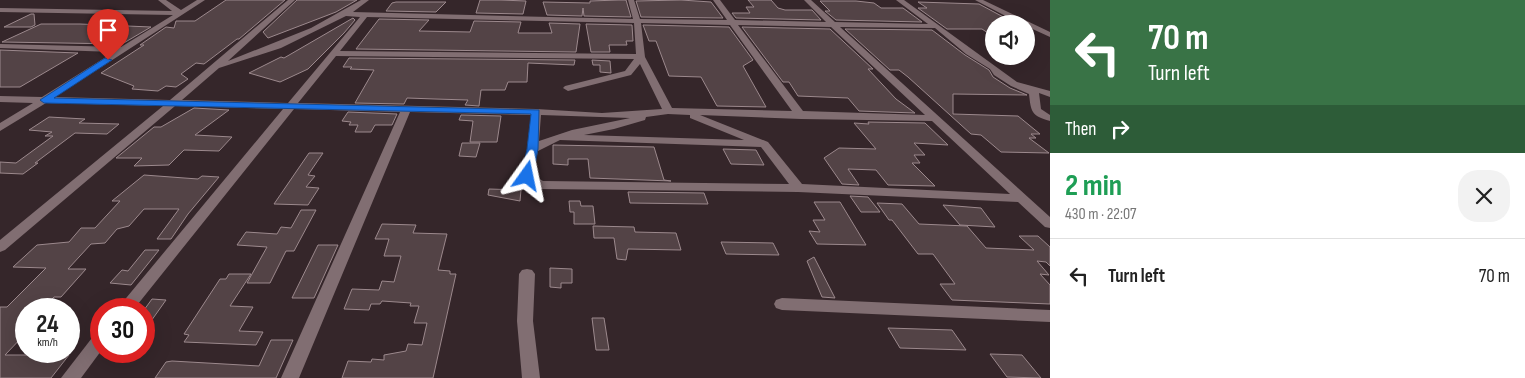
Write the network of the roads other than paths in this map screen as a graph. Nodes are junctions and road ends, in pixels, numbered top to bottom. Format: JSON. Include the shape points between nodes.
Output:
{"nodes":[{"id":1,"x":161,"y":0,"type":"edge"},
{"id":2,"x":202,"y":0,"type":"edge"},
{"id":3,"x":292,"y":0,"type":"edge"},
{"id":4,"x":366,"y":0,"type":"edge"},
{"id":5,"x":631,"y":0,"type":"edge"},
{"id":6,"x":716,"y":0,"type":"edge"},
{"id":7,"x":807,"y":0,"type":"edge"},
{"id":8,"x":899,"y":0,"type":"edge"},
{"id":9,"x":978,"y":0,"type":"edge"},
{"id":10,"x":0,"y":10,"type":"edge"},
{"id":11,"x":180,"y":13,"type":"junction"},
{"id":12,"x":346,"y":14,"type":"junction"},
{"id":13,"x":365,"y":15,"type":"junction"},
{"id":14,"x":637,"y":20,"type":"junction"},
{"id":15,"x":731,"y":22,"type":"junction"},
{"id":16,"x":833,"y":24,"type":"junction"},
{"id":17,"x":937,"y":26,"type":"junction"},
{"id":18,"x":1050,"y":34,"type":"edge"},
{"id":19,"x":0,"y":46,"type":"edge"},
{"id":20,"x":124,"y":50,"type":"junction"},
{"id":21,"x":333,"y":53,"type":"junction"},
{"id":22,"x":641,"y":57,"type":"junction"},
{"id":23,"x":216,"y":68,"type":"junction"},
{"id":24,"x":1014,"y":84,"type":"junction"},
{"id":25,"x":568,"y":88,"type":"dead end"},
{"id":26,"x":1050,"y":94,"type":"edge"},
{"id":27,"x":0,"y":99,"type":"edge"},
{"id":28,"x":44,"y":100,"type":"junction"},
{"id":29,"x":171,"y":102,"type":"junction"},
{"id":30,"x":289,"y":107,"type":"junction"},
{"id":31,"x":406,"y":109,"type":"junction"},
{"id":32,"x":668,"y":111,"type":"junction"},
{"id":33,"x":536,"y":112,"type":"junction"},
{"id":34,"x":685,"y":112,"type":"junction"},
{"id":35,"x":648,"y":115,"type":"junction"},
{"id":36,"x":801,"y":116,"type":"junction"},
{"id":37,"x":935,"y":118,"type":"junction"},
{"id":38,"x":1050,"y":118,"type":"edge"},
{"id":39,"x":0,"y":128,"type":"edge"},
{"id":40,"x":560,"y":137,"type":"junction"},
{"id":41,"x":764,"y":144,"type":"junction"},
{"id":42,"x":532,"y":149,"type":"junction"},
{"id":43,"x":798,"y":188,"type":"junction"},
{"id":44,"x":1021,"y":198,"type":"junction"},
{"id":45,"x":1050,"y":224,"type":"edge"},
{"id":46,"x":0,"y":247,"type":"edge"},
{"id":47,"x":526,"y":274,"type":"dead end"},
{"id":48,"x":134,"y":298,"type":"edge"},
{"id":49,"x":782,"y":304,"type":"dead end"},
{"id":50,"x":1050,"y":316,"type":"edge"},
{"id":51,"x":90,"y":353,"type":"edge"},
{"id":52,"x":70,"y":378,"type":"edge"},
{"id":53,"x":290,"y":378,"type":"edge"},
{"id":54,"x":531,"y":378,"type":"edge"}],
"edges":[{"from":1,"to":11,"type":"street"},
{"from":2,"to":11,"type":"street"},
{"from":3,"to":23,"type":"street"},
{"from":4,"to":12,"type":"street"},
{"from":5,"to":14,"type":"street"},
{"from":6,"to":15,"type":"street"},
{"from":7,"to":16,"type":"street"},
{"from":8,"to":17,"type":"street"},
{"from":9,"to":18,"type":"street"},
{"from":10,"to":11,"type":"street"},
{"from":11,"to":20,"type":"street"},
{"from":12,"to":13,"type":"street"},
{"from":12,"to":23,"type":"street","via":[[297,38]]},
{"from":13,"to":14,"type":"street"},
{"from":13,"to":21,"type":"street"},
{"from":14,"to":15,"type":"street"},
{"from":14,"to":22,"type":"street"},
{"from":15,"to":16,"type":"street"},
{"from":15,"to":36,"type":"street"},
{"from":16,"to":17,"type":"street"},
{"from":16,"to":37,"type":"street"},
{"from":17,"to":24,"type":"street"},
{"from":19,"to":20,"type":"street"},
{"from":20,"to":28,"type":"street"},
{"from":21,"to":22,"type":"street"},
{"from":21,"to":30,"type":"street"},
{"from":22,"to":25,"type":"street","via":[[628,73]]},
{"from":22,"to":32,"type":"street"},
{"from":23,"to":29,"type":"street"},
{"from":24,"to":26,"type":"street"},
{"from":24,"to":38,"type":"street","via":[[1034,92],[1036,110]]},
{"from":27,"to":28,"type":"street"},
{"from":28,"to":29,"type":"street"},
{"from":28,"to":39,"type":"street"},
{"from":29,"to":30,"type":"street"},
{"from":29,"to":46,"type":"street"},
{"from":30,"to":31,"type":"street"},
{"from":30,"to":48,"type":"street"},
{"from":31,"to":33,"type":"street"},
{"from":31,"to":53,"type":"street"},
{"from":32,"to":34,"type":"street"},
{"from":32,"to":35,"type":"street"},
{"from":33,"to":35,"type":"street","via":[[583,116]]},
{"from":33,"to":42,"type":"street"},
{"from":34,"to":36,"type":"street"},
{"from":34,"to":41,"type":"street"},
{"from":35,"to":40,"type":"street","via":[[624,125]]},
{"from":36,"to":37,"type":"street"},
{"from":37,"to":44,"type":"street"},
{"from":40,"to":41,"type":"street"},
{"from":40,"to":42,"type":"street","via":[[544,141]]},
{"from":41,"to":43,"type":"street"},
{"from":42,"to":43,"type":"street","via":[[527,176],[540,185]]},
{"from":43,"to":44,"type":"street"},
{"from":44,"to":45,"type":"street"},
{"from":47,"to":54,"type":"street"},
{"from":49,"to":50,"type":"street"},
{"from":51,"to":52,"type":"street"}]}
